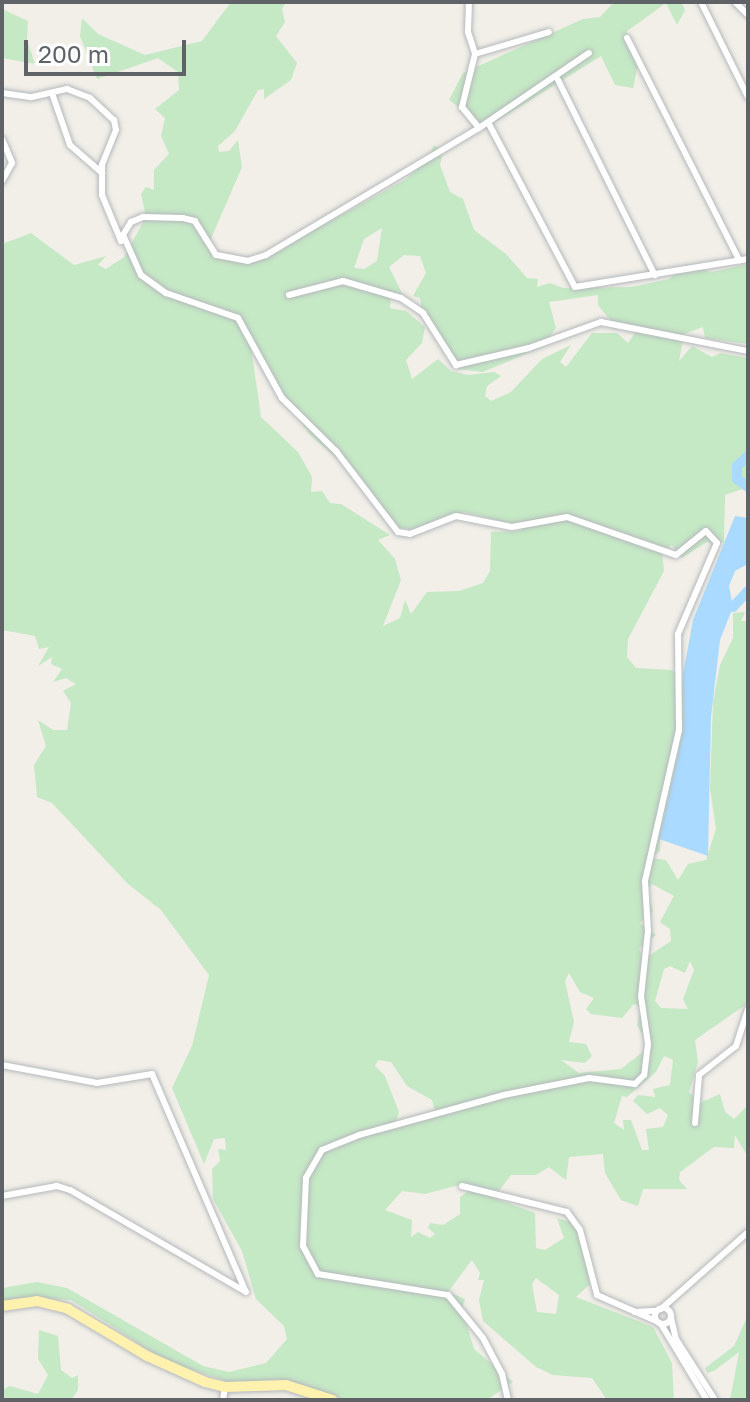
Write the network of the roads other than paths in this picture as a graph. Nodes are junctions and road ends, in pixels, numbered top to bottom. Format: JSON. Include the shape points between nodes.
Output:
{"nodes":[{"id":1,"x":469,"y":2,"type":"edge"},
{"id":2,"x":701,"y":2,"type":"edge"},
{"id":3,"x":735,"y":2,"type":"edge"},
{"id":4,"x":748,"y":15,"type":"edge"},
{"id":5,"x":549,"y":32,"type":"dead end"},
{"id":6,"x":627,"y":38,"type":"dead end"},
{"id":7,"x":589,"y":53,"type":"dead end"},
{"id":8,"x":475,"y":54,"type":"junction"},
{"id":9,"x":558,"y":80,"type":"dead end"},
{"id":10,"x":2,"y":93,"type":"edge"},
{"id":11,"x":53,"y":96,"type":"junction"},
{"id":12,"x":748,"y":97,"type":"edge"},
{"id":13,"x":489,"y":124,"type":"junction"},
{"id":14,"x":479,"y":128,"type":"junction"},
{"id":15,"x":2,"y":139,"type":"edge"},
{"id":16,"x":102,"y":173,"type":"junction"},
{"id":17,"x":2,"y":181,"type":"edge"},
{"id":18,"x":131,"y":222,"type":"junction"},
{"id":19,"x":113,"y":225,"type":"junction"},
{"id":20,"x":123,"y":244,"type":"junction"},
{"id":21,"x":748,"y":259,"type":"edge"},
{"id":22,"x":739,"y":260,"type":"junction"},
{"id":23,"x":655,"y":275,"type":"junction"},
{"id":24,"x":289,"y":295,"type":"dead end"},
{"id":25,"x":748,"y":351,"type":"edge"},
{"id":26,"x":748,"y":1009,"type":"edge"},
{"id":27,"x":2,"y":1065,"type":"edge"},
{"id":28,"x":695,"y":1123,"type":"dead end"},
{"id":29,"x":462,"y":1186,"type":"dead end"},
{"id":30,"x":2,"y":1196,"type":"edge"},
{"id":31,"x":748,"y":1232,"type":"edge"},
{"id":32,"x":675,"y":1301,"type":"junction"},
{"id":33,"x":2,"y":1306,"type":"edge"},
{"id":34,"x":659,"y":1310,"type":"junction"},
{"id":35,"x":635,"y":1312,"type":"junction"},
{"id":36,"x":671,"y":1317,"type":"junction"},
{"id":37,"x":658,"y":1323,"type":"junction"},
{"id":38,"x":225,"y":1387,"type":"junction"},
{"id":39,"x":223,"y":1400,"type":"edge"},
{"id":40,"x":333,"y":1400,"type":"edge"},
{"id":41,"x":508,"y":1400,"type":"edge"},
{"id":42,"x":707,"y":1400,"type":"edge"},
{"id":43,"x":715,"y":1400,"type":"edge"}],
"edges":[{"from":1,"to":8,"type":"street","via":[[468,32]]},
{"from":2,"to":12,"type":"street"},
{"from":3,"to":4,"type":"street"},
{"from":5,"to":8,"type":"street"},
{"from":6,"to":22,"type":"street"},
{"from":7,"to":13,"type":"street"},
{"from":8,"to":14,"type":"street","via":[[462,107]]},
{"from":9,"to":23,"type":"street"},
{"from":10,"to":11,"type":"street"},
{"from":11,"to":16,"type":"street","via":[[70,145]]},
{"from":11,"to":16,"type":"street","via":[[67,89],[80,93],[114,120],[116,130]]},
{"from":13,"to":14,"type":"street"},
{"from":13,"to":23,"type":"street","via":[[575,287]]},
{"from":14,"to":18,"type":"street","via":[[248,261],[216,255],[195,221],[155,216]]},
{"from":15,"to":17,"type":"street","via":[[12,163]]},
{"from":16,"to":19,"type":"street","via":[[103,203]]},
{"from":18,"to":19,"type":"street"},
{"from":18,"to":20,"type":"street"},
{"from":19,"to":20,"type":"street"},
{"from":20,"to":41,"type":"street","via":[[141,275],[166,293],[238,318],[282,398],[336,451],[398,532],[410,534],[456,516],[512,527],[567,517],[669,554],[681,554],[706,531],[717,543],[678,634],[679,730],[645,881],[644,1075],[635,1084],[589,1078],[504,1095],[359,1135],[322,1150],[306,1178],[301,1221],[310,1265],[327,1278],[439,1292],[456,1300],[502,1374]]},
{"from":21,"to":22,"type":"street"},
{"from":22,"to":23,"type":"street"},
{"from":24,"to":25,"type":"street","via":[[343,281],[401,298],[423,313],[456,365],[529,348],[601,322]]},
{"from":26,"to":28,"type":"street","via":[[736,1046],[699,1075]]},
{"from":27,"to":30,"type":"street","via":[[97,1083],[152,1074],[246,1292],[70,1190],[57,1186]]},
{"from":29,"to":35,"type":"street","via":[[567,1212],[580,1230],[597,1295]]},
{"from":31,"to":32,"type":"street"},
{"from":32,"to":34,"type":"street"},
{"from":32,"to":36,"type":"street"},
{"from":33,"to":38,"type":"main road","via":[[53,1303],[158,1361]]},
{"from":34,"to":35,"type":"street"},
{"from":34,"to":36,"type":"street"},
{"from":34,"to":37,"type":"street"},
{"from":35,"to":37,"type":"street"},
{"from":36,"to":37,"type":"street"},
{"from":36,"to":43,"type":"street","via":[[673,1332]]},
{"from":37,"to":42,"type":"street"},
{"from":38,"to":39,"type":"street"},
{"from":38,"to":40,"type":"main road","via":[[286,1385]]}]}
